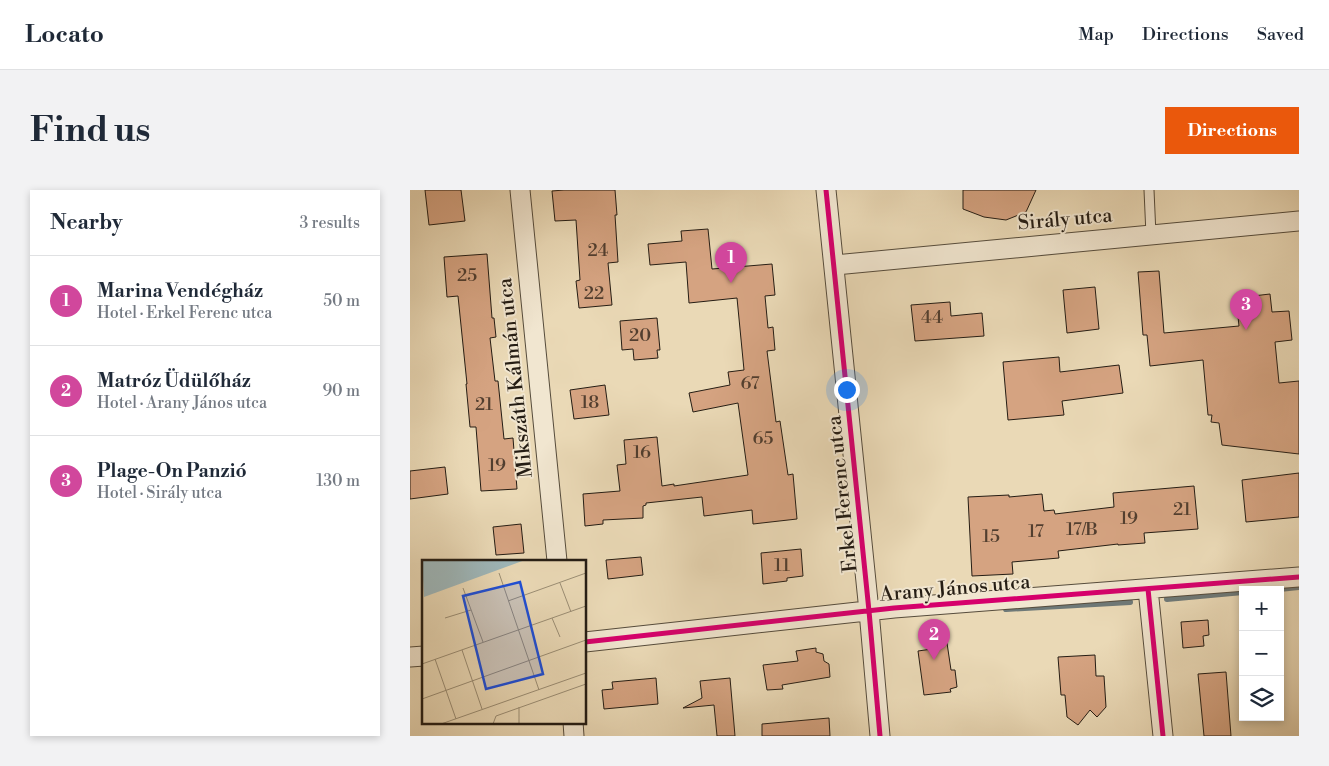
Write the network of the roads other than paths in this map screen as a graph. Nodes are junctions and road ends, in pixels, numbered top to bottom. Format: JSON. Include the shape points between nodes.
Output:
{"nodes":[{"id":1,"x":520,"y":190,"type":"edge"},
{"id":2,"x":826,"y":190,"type":"edge"},
{"id":3,"x":1149,"y":190,"type":"edge"},
{"id":4,"x":1299,"y":220,"type":"edge"},
{"id":5,"x":1150,"y":235,"type":"junction"},
{"id":6,"x":835,"y":264,"type":"junction"},
{"id":7,"x":556,"y":560,"type":"edge"},
{"id":8,"x":1299,"y":577,"type":"edge"},
{"id":9,"x":1148,"y":589,"type":"junction"},
{"id":10,"x":869,"y":611,"type":"junction"},
{"id":11,"x":586,"y":642,"type":"edge"},
{"id":12,"x":880,"y":736,"type":"edge"},
{"id":13,"x":1163,"y":736,"type":"edge"}],
"edges":[{"from":1,"to":7,"type":"street","name":"Mikszáth Kálmán utca"},
{"from":2,"to":6,"type":"street","name":"Erkel Ferenc utca"},
{"from":3,"to":5,"type":"lane"},
{"from":4,"to":5,"type":"street","name":"Sirály utca"},
{"from":5,"to":6,"type":"street","name":"Sirály utca"},
{"from":6,"to":10,"type":"street","name":"Erkel Ferenc utca"},
{"from":8,"to":9,"type":"street","name":"Arany János utca"},
{"from":9,"to":10,"type":"street","name":"Arany János utca"},
{"from":9,"to":13,"type":"street"},
{"from":10,"to":11,"type":"street","name":"Arany János utca"},
{"from":10,"to":12,"type":"street","name":"Erkel Ferenc utca"}]}
